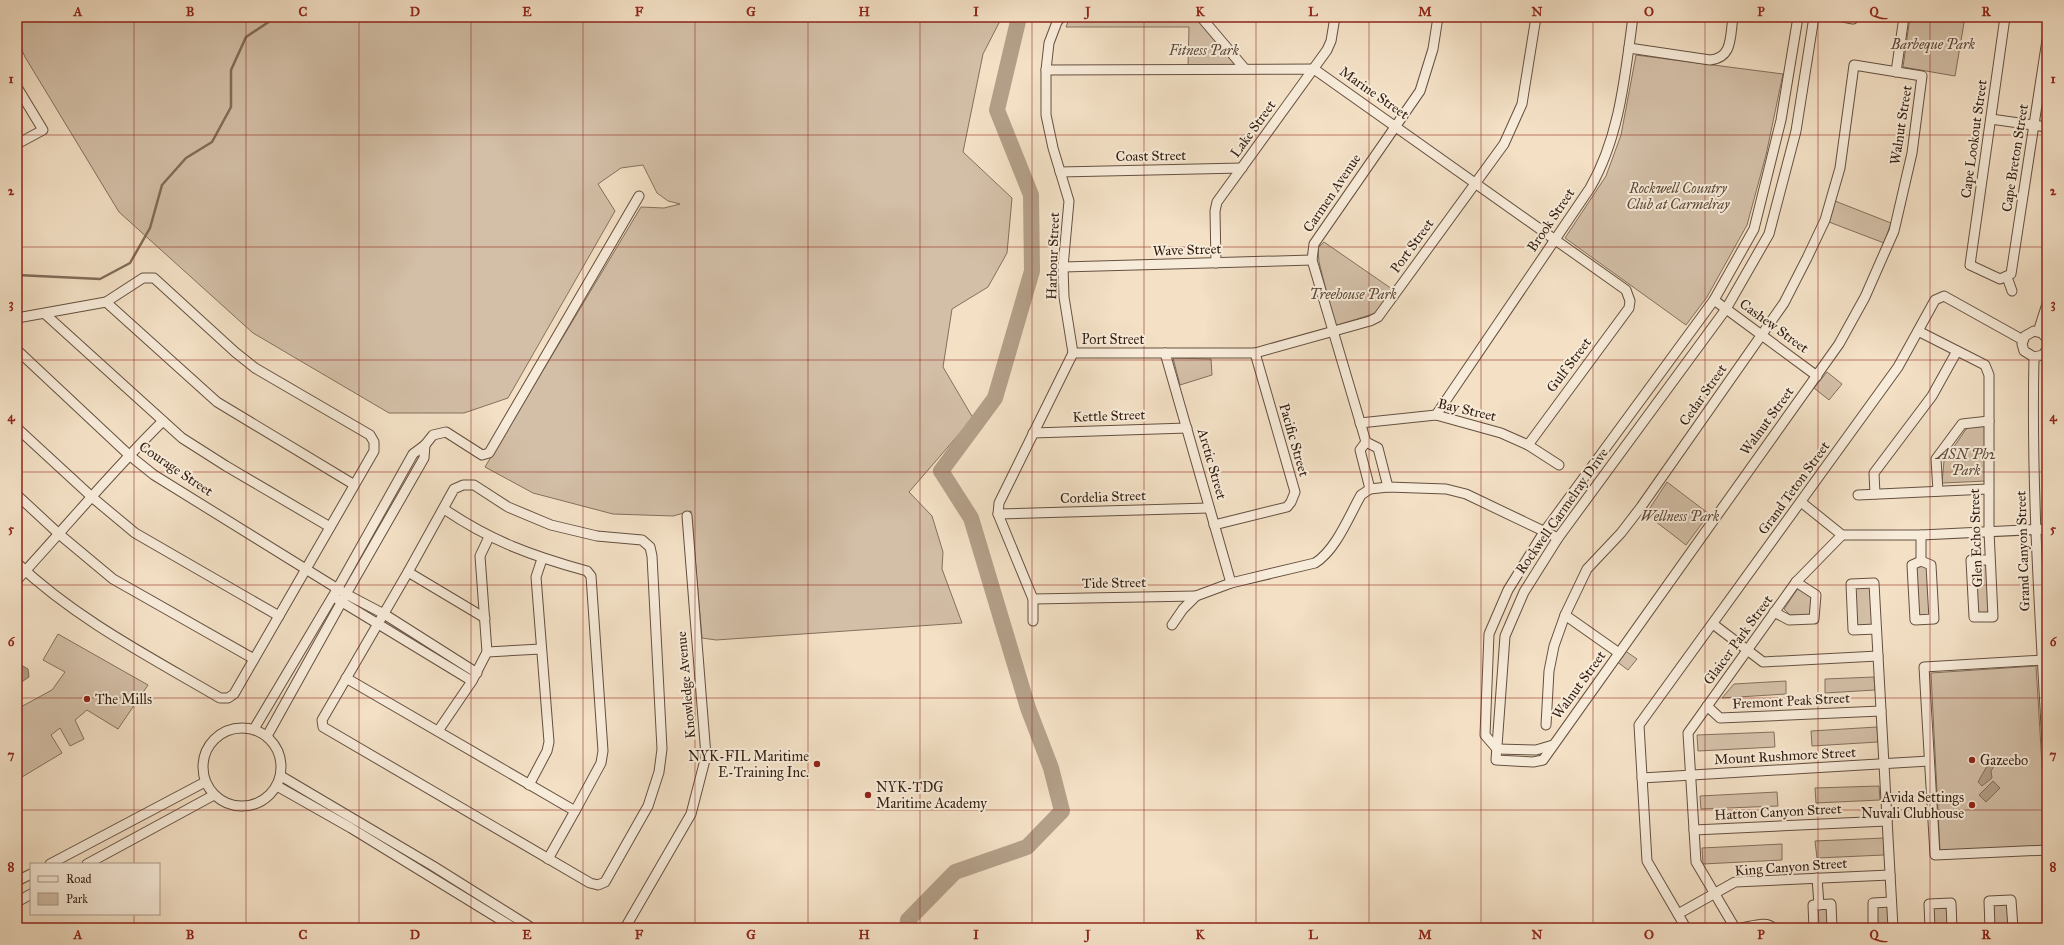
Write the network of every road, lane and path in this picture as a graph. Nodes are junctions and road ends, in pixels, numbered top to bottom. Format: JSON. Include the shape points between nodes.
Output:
{"nodes":[{"id":1,"x":1061,"y":17,"type":"edge"},
{"id":2,"x":1201,"y":17,"type":"edge"},
{"id":3,"x":1335,"y":17,"type":"edge"},
{"id":4,"x":1438,"y":17,"type":"edge"},
{"id":5,"x":1536,"y":17,"type":"edge"},
{"id":6,"x":1633,"y":17,"type":"edge"},
{"id":7,"x":1733,"y":17,"type":"edge"},
{"id":8,"x":1798,"y":17,"type":"edge"},
{"id":9,"x":1814,"y":17,"type":"edge"},
{"id":10,"x":1843,"y":17,"type":"edge"},
{"id":11,"x":1855,"y":17,"type":"edge"},
{"id":12,"x":1904,"y":17,"type":"edge"},
{"id":13,"x":2005,"y":17,"type":"edge"},
{"id":14,"x":2047,"y":40,"type":"edge"},
{"id":15,"x":1629,"y":48,"type":"junction"},
{"id":16,"x":1245,"y":69,"type":"junction"},
{"id":17,"x":1314,"y":69,"type":"junction"},
{"id":18,"x":1046,"y":70,"type":"junction"},
{"id":19,"x":1896,"y":72,"type":"junction"},
{"id":20,"x":17,"y":87,"type":"edge"},
{"id":21,"x":1991,"y":119,"type":"junction"},
{"id":22,"x":1395,"y":125,"type":"junction"},
{"id":23,"x":2034,"y":126,"type":"junction"},
{"id":24,"x":2047,"y":127,"type":"edge"},
{"id":25,"x":17,"y":144,"type":"edge"},
{"id":26,"x":1242,"y":168,"type":"junction"},
{"id":27,"x":1060,"y":172,"type":"junction"},
{"id":28,"x":1476,"y":183,"type":"junction"},
{"id":29,"x":639,"y":196,"type":"dead end"},
{"id":30,"x":1555,"y":240,"type":"junction"},
{"id":31,"x":1312,"y":260,"type":"junction"},
{"id":32,"x":1216,"y":263,"type":"junction"},
{"id":33,"x":1063,"y":267,"type":"junction"},
{"id":34,"x":2007,"y":277,"type":"junction"},
{"id":35,"x":2012,"y":290,"type":"dead end"},
{"id":36,"x":1714,"y":300,"type":"junction"},
{"id":37,"x":1630,"y":301,"type":"joint"},
{"id":38,"x":106,"y":302,"type":"junction"},
{"id":39,"x":2047,"y":304,"type":"edge"},
{"id":40,"x":1726,"y":309,"type":"junction"},
{"id":41,"x":45,"y":314,"type":"junction"},
{"id":42,"x":17,"y":318,"type":"edge"},
{"id":43,"x":1918,"y":331,"type":"junction"},
{"id":44,"x":1333,"y":332,"type":"junction"},
{"id":45,"x":2038,"y":332,"type":"junction"},
{"id":46,"x":1762,"y":335,"type":"junction"},
{"id":47,"x":2047,"y":339,"type":"edge"},
{"id":48,"x":2023,"y":340,"type":"junction"},
{"id":49,"x":2047,"y":349,"type":"edge"},
{"id":50,"x":17,"y":350,"type":"edge"},
{"id":51,"x":1957,"y":351,"type":"junction"},
{"id":52,"x":1073,"y":353,"type":"junction"},
{"id":53,"x":1165,"y":353,"type":"junction"},
{"id":54,"x":1255,"y":353,"type":"junction"},
{"id":55,"x":2034,"y":357,"type":"junction"},
{"id":56,"x":1817,"y":376,"type":"junction"},
{"id":57,"x":1436,"y":415,"type":"junction"},
{"id":58,"x":164,"y":421,"type":"junction"},
{"id":59,"x":1989,"y":421,"type":"junction"},
{"id":60,"x":1360,"y":422,"type":"junction"},
{"id":61,"x":17,"y":428,"type":"edge"},
{"id":62,"x":1187,"y":428,"type":"junction"},
{"id":63,"x":1033,"y":433,"type":"junction"},
{"id":64,"x":1366,"y":442,"type":"junction"},
{"id":65,"x":425,"y":445,"type":"junction"},
{"id":66,"x":1528,"y":445,"type":"junction"},
{"id":67,"x":128,"y":455,"type":"junction"},
{"id":68,"x":1559,"y":465,"type":"dead end"},
{"id":69,"x":353,"y":484,"type":"junction"},
{"id":70,"x":1388,"y":487,"type":"junction"},
{"id":71,"x":1370,"y":489,"type":"junction"},
{"id":72,"x":1988,"y":489,"type":"junction"},
{"id":73,"x":1938,"y":491,"type":"junction"},
{"id":74,"x":1875,"y":494,"type":"junction"},
{"id":75,"x":17,"y":495,"type":"edge"},
{"id":76,"x":1858,"y":495,"type":"dead end"},
{"id":77,"x":92,"y":498,"type":"junction"},
{"id":78,"x":1800,"y":502,"type":"junction"},
{"id":79,"x":1209,"y":508,"type":"junction"},
{"id":80,"x":444,"y":510,"type":"junction"},
{"id":81,"x":998,"y":514,"type":"junction"},
{"id":82,"x":687,"y":516,"type":"dead end"},
{"id":83,"x":1214,"y":526,"type":"junction"},
{"id":84,"x":330,"y":527,"type":"junction"},
{"id":85,"x":2047,"y":529,"type":"edge"},
{"id":86,"x":2036,"y":530,"type":"junction"},
{"id":87,"x":1989,"y":531,"type":"junction"},
{"id":88,"x":1544,"y":532,"type":"junction"},
{"id":89,"x":58,"y":534,"type":"junction"},
{"id":90,"x":1842,"y":535,"type":"junction"},
{"id":91,"x":1920,"y":535,"type":"junction"},
{"id":92,"x":489,"y":537,"type":"junction"},
{"id":93,"x":1558,"y":538,"type":"junction"},
{"id":94,"x":542,"y":559,"type":"junction"},
{"id":95,"x":1990,"y":560,"type":"junction"},
{"id":96,"x":1921,"y":561,"type":"junction"},
{"id":97,"x":17,"y":563,"type":"edge"},
{"id":98,"x":307,"y":569,"type":"junction"},
{"id":99,"x":25,"y":571,"type":"junction"},
{"id":100,"x":408,"y":572,"type":"junction"},
{"id":101,"x":17,"y":580,"type":"edge"},
{"id":102,"x":1796,"y":582,"type":"junction"},
{"id":103,"x":1231,"y":583,"type":"junction"},
{"id":104,"x":335,"y":592,"type":"junction"},
{"id":105,"x":1196,"y":596,"type":"junction"},
{"id":106,"x":344,"y":598,"type":"junction"},
{"id":107,"x":1033,"y":599,"type":"junction"},
{"id":108,"x":1774,"y":612,"type":"junction"},
{"id":109,"x":384,"y":614,"type":"junction"},
{"id":110,"x":1565,"y":614,"type":"junction"},
{"id":111,"x":279,"y":616,"type":"junction"},
{"id":112,"x":485,"y":618,"type":"junction"},
{"id":113,"x":1033,"y":621,"type":"dead end"},
{"id":114,"x":377,"y":624,"type":"junction"},
{"id":115,"x":1713,"y":624,"type":"junction"},
{"id":116,"x":1172,"y":625,"type":"dead end"},
{"id":117,"x":1876,"y":629,"type":"junction"},
{"id":118,"x":541,"y":649,"type":"junction"},
{"id":119,"x":1747,"y":651,"type":"junction"},
{"id":120,"x":487,"y":652,"type":"junction"},
{"id":121,"x":1619,"y":653,"type":"junction"},
{"id":122,"x":1878,"y":656,"type":"junction"},
{"id":123,"x":254,"y":659,"type":"junction"},
{"id":124,"x":2043,"y":660,"type":"junction"},
{"id":125,"x":475,"y":677,"type":"junction"},
{"id":126,"x":346,"y":678,"type":"junction"},
{"id":127,"x":1707,"y":706,"type":"junction"},
{"id":128,"x":1881,"y":711,"type":"junction"},
{"id":129,"x":1546,"y":725,"type":"dead end"},
{"id":130,"x":254,"y":729,"type":"junction"},
{"id":131,"x":438,"y":731,"type":"junction"},
{"id":132,"x":267,"y":736,"type":"junction"},
{"id":133,"x":2047,"y":744,"type":"edge"},
{"id":134,"x":1553,"y":745,"type":"junction"},
{"id":135,"x":1497,"y":749,"type":"junction"},
{"id":136,"x":1929,"y":761,"type":"junction"},
{"id":137,"x":1884,"y":764,"type":"junction"},
{"id":138,"x":1691,"y":775,"type":"junction"},
{"id":139,"x":280,"y":776,"type":"junction"},
{"id":140,"x":1642,"y":778,"type":"junction"},
{"id":141,"x":205,"y":782,"type":"junction"},
{"id":142,"x":529,"y":785,"type":"junction"},
{"id":143,"x":277,"y":786,"type":"junction"},
{"id":144,"x":214,"y":795,"type":"junction"},
{"id":145,"x":575,"y":811,"type":"junction"},
{"id":146,"x":1887,"y":821,"type":"junction"},
{"id":147,"x":1694,"y":830,"type":"junction"},
{"id":148,"x":112,"y":832,"type":"junction"},
{"id":149,"x":119,"y":847,"type":"junction"},
{"id":150,"x":81,"y":848,"type":"junction"},
{"id":151,"x":2047,"y":850,"type":"edge"},
{"id":152,"x":548,"y":859,"type":"junction"},
{"id":153,"x":52,"y":863,"type":"edge"},
{"id":154,"x":88,"y":863,"type":"edge"},
{"id":155,"x":30,"y":874,"type":"edge"},
{"id":156,"x":1890,"y":874,"type":"junction"},
{"id":157,"x":1817,"y":878,"type":"junction"},
{"id":158,"x":17,"y":881,"type":"edge"},
{"id":159,"x":1714,"y":893,"type":"junction"},
{"id":160,"x":30,"y":895,"type":"edge"},
{"id":161,"x":17,"y":902,"type":"edge"},
{"id":162,"x":1891,"y":902,"type":"junction"},
{"id":163,"x":1819,"y":905,"type":"junction"},
{"id":164,"x":1678,"y":914,"type":"junction"},
{"id":165,"x":514,"y":928,"type":"edge"},
{"id":166,"x":532,"y":928,"type":"edge"},
{"id":167,"x":624,"y":928,"type":"edge"},
{"id":168,"x":1686,"y":928,"type":"edge"},
{"id":169,"x":1735,"y":928,"type":"edge"},
{"id":170,"x":1741,"y":928,"type":"edge"},
{"id":171,"x":1773,"y":928,"type":"edge"},
{"id":172,"x":1814,"y":928,"type":"edge"},
{"id":173,"x":1832,"y":928,"type":"edge"},
{"id":174,"x":1873,"y":928,"type":"edge"},
{"id":175,"x":1893,"y":928,"type":"edge"},
{"id":176,"x":1930,"y":928,"type":"edge"},
{"id":177,"x":1952,"y":928,"type":"edge"},
{"id":178,"x":1990,"y":928,"type":"edge"},
{"id":179,"x":2013,"y":928,"type":"edge"}],
"edges":[{"from":1,"to":18,"type":"street","name":"Harbour Street","via":[[1049,43]]},
{"from":2,"to":16,"type":"street"},
{"from":3,"to":17,"type":"street","name":"Lake Street","via":[[1332,41]]},
{"from":4,"to":22,"type":"street","name":"Carmen Avenue","via":[[1433,49],[1420,91]]},
{"from":5,"to":28,"type":"street","name":"Port Street","via":[[1522,104],[1504,144]]},
{"from":6,"to":15,"type":"street","name":"Brook Street"},
{"from":7,"to":15,"type":"street","via":[[1726,54],[1719,60]]},
{"from":8,"to":36,"type":"street","name":"Rockwell Carmelray Drive","via":[[1781,120],[1754,229]]},
{"from":9,"to":40,"type":"street","name":"Rockwell Carmelray Drive","via":[[1796,131],[1769,234]]},
{"from":10,"to":11,"type":"street"},
{"from":12,"to":19,"type":"street"},
{"from":13,"to":21,"type":"street","name":"Cape Lookout Street"},
{"from":14,"to":23,"type":"street","name":"Cape Breton Street"},
{"from":15,"to":30,"type":"street","name":"Brook Street","via":[[1614,132],[1601,169]]},
{"from":16,"to":17,"type":"street"},
{"from":16,"to":18,"type":"street"},
{"from":17,"to":22,"type":"street","name":"Marine Street"},
{"from":17,"to":26,"type":"street","name":"Lake Street"},
{"from":18,"to":27,"type":"street","name":"Harbour Street","via":[[1046,115]]},
{"from":19,"to":46,"type":"street","name":"Cedar Street","via":[[1854,65],[1840,168],[1825,220],[1784,303]]},
{"from":19,"to":56,"type":"street","name":"Walnut Street","via":[[1922,76],[1912,153],[1894,231],[1865,297],[1839,344]]},
{"from":20,"to":25,"type":"street","via":[[43,130]]},
{"from":21,"to":23,"type":"street"},
{"from":21,"to":34,"type":"street","name":"Cape Lookout Street","via":[[1970,265],[2000,279]]},
{"from":22,"to":28,"type":"street","name":"Marine Street"},
{"from":22,"to":31,"type":"street","name":"Carmen Avenue","via":[[1314,244]]},
{"from":23,"to":24,"type":"street"},
{"from":23,"to":34,"type":"street","name":"Cape Breton Street","via":[[2012,274]]},
{"from":26,"to":27,"type":"street","name":"Coast Street"},
{"from":26,"to":32,"type":"street","name":"Lake Street","via":[[1217,202]]},
{"from":27,"to":33,"type":"street","name":"Harbour Street","via":[[1069,201]]},
{"from":28,"to":30,"type":"street","name":"Marine Street"},
{"from":28,"to":44,"type":"street","name":"Port Street","via":[[1378,317],[1370,322]]},
{"from":29,"to":65,"type":"street","via":[[489,453],[482,455],[446,432],[433,435]]},
{"from":30,"to":37,"type":"street","name":"Marine Street","via":[[1626,290]]},
{"from":30,"to":57,"type":"street","name":"Brook Street"},
{"from":31,"to":32,"type":"street","name":"Wave Street"},
{"from":31,"to":44,"type":"street","name":"Carmen Avenue"},
{"from":32,"to":33,"type":"street","name":"Wave Street"},
{"from":33,"to":52,"type":"street","name":"Harbour Street","via":[[1065,312]]},
{"from":34,"to":35,"type":"street"},
{"from":36,"to":40,"type":"street","name":"Cashew Street"},
{"from":36,"to":88,"type":"street","name":"Rockwell Carmelray Drive"},
{"from":37,"to":66,"type":"street","name":"Gulf Street","via":[[1629,308]]},
{"from":38,"to":41,"type":"street"},
{"from":38,"to":69,"type":"street","via":[[217,402]]},
{"from":38,"to":69,"type":"street","via":[[143,278],[154,278],[244,360],[370,435],[374,442],[374,450]]},
{"from":39,"to":45,"type":"street"},
{"from":40,"to":46,"type":"street","name":"Cashew Street"},
{"from":40,"to":93,"type":"street","name":"Rockwell Carmelray Drive"},
{"from":41,"to":42,"type":"street"},
{"from":41,"to":58,"type":"street"},
{"from":43,"to":48,"type":"street","name":"Grand Teton Street","via":[[1935,300],[1944,296]]},
{"from":43,"to":51,"type":"street","name":"Glen Echo Street"},
{"from":43,"to":78,"type":"street","name":"Grand Teton Street","via":[[1898,368]]},
{"from":44,"to":54,"type":"street","name":"Port Street"},
{"from":44,"to":60,"type":"street","name":"Carmen Avenue"},
{"from":45,"to":47,"type":"street"},
{"from":45,"to":48,"type":"street","via":[[2031,332]]},
{"from":46,"to":56,"type":"street","name":"Cashew Street"},
{"from":46,"to":110,"type":"street","name":"Cedar Street","via":[[1641,507],[1587,569]]},
{"from":48,"to":55,"type":"street","via":[[2024,351]]},
{"from":49,"to":55,"type":"street","via":[[2043,355]]},
{"from":50,"to":67,"type":"street","name":"Courage Street"},
{"from":51,"to":59,"type":"street","name":"Glen Echo Street","via":[[1985,365],[1989,374]]},
{"from":51,"to":74,"type":"street","via":[[1932,396],[1874,473]]},
{"from":52,"to":53,"type":"street","name":"Port Street"},
{"from":52,"to":63,"type":"street"},
{"from":53,"to":54,"type":"street","name":"Port Street"},
{"from":53,"to":62,"type":"street","name":"Arctic Street"},
{"from":54,"to":83,"type":"street","name":"Pacific Street","via":[[1295,492],[1292,502],[1287,507]]},
{"from":55,"to":86,"type":"street","name":"Grand Canyon Street"},
{"from":56,"to":121,"type":"street","name":"Walnut Street"},
{"from":57,"to":60,"type":"street","name":"Bay Street"},
{"from":57,"to":66,"type":"street","name":"Bay Street","via":[[1475,424]]},
{"from":58,"to":67,"type":"street"},
{"from":58,"to":84,"type":"street","via":[[198,449]]},
{"from":59,"to":72,"type":"street","name":"Glen Echo Street"},
{"from":59,"to":73,"type":"street","via":[[1962,424],[1936,459]]},
{"from":60,"to":64,"type":"street","name":"Carmen Avenue"},
{"from":61,"to":77,"type":"street"},
{"from":62,"to":63,"type":"street","name":"Kettle Street"},
{"from":62,"to":79,"type":"street","name":"Arctic Street"},
{"from":63,"to":81,"type":"street","via":[[999,504]]},
{"from":64,"to":70,"type":"street","via":[[1378,448]]},
{"from":64,"to":71,"type":"street","name":"Carmen Avenue","via":[[1360,450]]},
{"from":65,"to":104,"type":"street","via":[[413,454]]},
{"from":65,"to":106,"type":"street","via":[[424,458]]},
{"from":66,"to":68,"type":"street","name":"Bay Street"},
{"from":67,"to":77,"type":"street"},
{"from":67,"to":98,"type":"street","name":"Courage Street","via":[[154,475]]},
{"from":69,"to":84,"type":"street"},
{"from":70,"to":71,"type":"street"},
{"from":70,"to":88,"type":"street","via":[[1446,488],[1466,494]]},
{"from":71,"to":103,"type":"street","via":[[1362,495],[1323,558],[1315,563]]},
{"from":72,"to":73,"type":"street"},
{"from":72,"to":87,"type":"street","name":"Glen Echo Street"},
{"from":73,"to":74,"type":"street"},
{"from":74,"to":76,"type":"street"},
{"from":75,"to":89,"type":"street"},
{"from":77,"to":89,"type":"street"},
{"from":77,"to":111,"type":"street","via":[[135,532]]},
{"from":78,"to":90,"type":"street"},
{"from":78,"to":115,"type":"street","name":"Grand Teton Street"},
{"from":79,"to":81,"type":"street","name":"Cordelia Street"},
{"from":79,"to":83,"type":"street","name":"Arctic Street"},
{"from":80,"to":92,"type":"street"},
{"from":80,"to":100,"type":"street"},
{"from":80,"to":152,"type":"street","via":[[454,489],[463,484],[474,485],[508,507],[551,525],[597,536],[642,540],[650,547],[662,749],[654,791],[605,882],[598,885],[590,883]]},
{"from":81,"to":107,"type":"street"},
{"from":82,"to":167,"type":"street","name":"Knowledge Avenue","via":[[706,756],[691,814]]},
{"from":83,"to":103,"type":"street","name":"Arctic Street"},
{"from":84,"to":98,"type":"street"},
{"from":85,"to":86,"type":"street"},
{"from":86,"to":87,"type":"street"},
{"from":86,"to":124,"type":"street","name":"Grand Canyon Street"},
{"from":87,"to":91,"type":"street"},
{"from":87,"to":95,"type":"street","name":"Glen Echo Street"},
{"from":88,"to":93,"type":"street"},
{"from":88,"to":135,"type":"street","name":"Rockwell Carmelray Drive","via":[[1508,590],[1489,634],[1485,735]]},
{"from":89,"to":99,"type":"street"},
{"from":89,"to":123,"type":"street","via":[[114,578]]},
{"from":90,"to":91,"type":"street"},
{"from":90,"to":102,"type":"street","name":"Glaicer Park Street"},
{"from":91,"to":96,"type":"street"},
{"from":92,"to":94,"type":"street"},
{"from":92,"to":112,"type":"street","via":[[480,556]]},
{"from":93,"to":135,"type":"street","name":"Rockwell Carmelray Drive","via":[[1524,592],[1505,636]]},
{"from":94,"to":118,"type":"street","via":[[536,577]]},
{"from":94,"to":145,"type":"street","via":[[587,571],[591,576],[603,751],[601,763]]},
{"from":95,"to":95,"type":"street","name":"Glen Echo Street","via":[[1971,560],[1974,617],[1993,617]]},
{"from":96,"to":96,"type":"street","via":[[1912,565],[1915,620],[1934,619],[1931,565]]},
{"from":97,"to":99,"type":"street"},
{"from":98,"to":104,"type":"street","name":"Courage Street"},
{"from":98,"to":111,"type":"street"},
{"from":99,"to":101,"type":"street"},
{"from":99,"to":123,"type":"street","via":[[92,623],[220,698],[228,698],[234,694]]},
{"from":100,"to":109,"type":"street"},
{"from":100,"to":112,"type":"street"},
{"from":102,"to":108,"type":"street","name":"Glaicer Park Street"},
{"from":102,"to":108,"type":"street","via":[[1816,595],[1814,619],[1790,620]]},
{"from":103,"to":105,"type":"street"},
{"from":104,"to":106,"type":"street","name":"Courage Street"},
{"from":104,"to":130,"type":"street"},
{"from":105,"to":107,"type":"street","name":"Tide Street"},
{"from":105,"to":116,"type":"street"},
{"from":106,"to":109,"type":"street"},
{"from":106,"to":114,"type":"street"},
{"from":106,"to":132,"type":"street"},
{"from":107,"to":113,"type":"street"},
{"from":108,"to":119,"type":"street","name":"Glaicer Park Street"},
{"from":109,"to":114,"type":"street"},
{"from":109,"to":125,"type":"street"},
{"from":110,"to":121,"type":"street"},
{"from":110,"to":129,"type":"street","name":"Cedar Street","via":[[1549,671]]},
{"from":111,"to":123,"type":"street"},
{"from":112,"to":120,"type":"street"},
{"from":114,"to":125,"type":"street"},
{"from":114,"to":126,"type":"street"},
{"from":115,"to":119,"type":"street"},
{"from":115,"to":140,"type":"street","name":"Grand Teton Street","via":[[1639,725]]},
{"from":117,"to":117,"type":"street","via":[[1874,583],[1852,584],[1853,630]]},
{"from":117,"to":122,"type":"street"},
{"from":118,"to":120,"type":"street"},
{"from":118,"to":142,"type":"street","via":[[549,742]]},
{"from":119,"to":122,"type":"street","via":[[1763,662]]},
{"from":119,"to":127,"type":"street","name":"Glaicer Park Street"},
{"from":120,"to":125,"type":"street"},
{"from":121,"to":134,"type":"street","name":"Walnut Street"},
{"from":122,"to":128,"type":"street"},
{"from":124,"to":133,"type":"street","name":"Grand Canyon Street"},
{"from":124,"to":136,"type":"street","via":[[1924,666]]},
{"from":125,"to":131,"type":"street"},
{"from":126,"to":131,"type":"street"},
{"from":126,"to":152,"type":"street","via":[[322,720],[323,727]]},
{"from":127,"to":128,"type":"street","name":"Fremont Peak Street","via":[[1720,718]]},
{"from":127,"to":138,"type":"street","name":"Glaicer Park Street","via":[[1688,733]]},
{"from":128,"to":137,"type":"street"},
{"from":130,"to":132,"type":"street"},
{"from":130,"to":141,"type":"street","via":[[239,727],[225,731],[212,740],[204,752],[202,767]]},
{"from":131,"to":142,"type":"street"},
{"from":132,"to":139,"type":"street","via":[[277,748],[281,761]]},
{"from":134,"to":135,"type":"street","via":[[1536,750]]},
{"from":134,"to":135,"type":"street","name":"Walnut Street","via":[[1543,760],[1533,762],[1496,760]]},
{"from":136,"to":137,"type":"street","name":"Mount Rushmore Street"},
{"from":136,"to":151,"type":"street","via":[[1935,855]]},
{"from":137,"to":138,"type":"street","name":"Mount Rushmore Street"},
{"from":137,"to":146,"type":"street"},
{"from":138,"to":140,"type":"street","name":"Mount Rushmore Street"},
{"from":138,"to":147,"type":"street","name":"Glaicer Park Street"},
{"from":139,"to":143,"type":"street"},
{"from":139,"to":166,"type":"street"},
{"from":140,"to":164,"type":"street","name":"Grand Teton Street","via":[[1647,861]]},
{"from":141,"to":144,"type":"street"},
{"from":141,"to":148,"type":"street"},
{"from":142,"to":145,"type":"street"},
{"from":143,"to":144,"type":"street","via":[[267,797],[248,805],[226,803]]},
{"from":143,"to":165,"type":"street"},
{"from":144,"to":149,"type":"street"},
{"from":145,"to":152,"type":"street"},
{"from":146,"to":147,"type":"street","name":"Hatton Canyon Street"},
{"from":146,"to":156,"type":"street"},
{"from":147,"to":159,"type":"street","name":"Glaicer Park Street","via":[[1696,862]]},
{"from":148,"to":149,"type":"street"},
{"from":148,"to":150,"type":"street"},
{"from":149,"to":154,"type":"street"},
{"from":150,"to":153,"type":"street"},
{"from":150,"to":154,"type":"street"},
{"from":155,"to":158,"type":"street"},
{"from":156,"to":157,"type":"street","name":"King Canyon Street"},
{"from":156,"to":162,"type":"street"},
{"from":157,"to":159,"type":"street","name":"King Canyon Street","via":[[1735,882]]},
{"from":157,"to":163,"type":"street"},
{"from":159,"to":164,"type":"street","name":"King Canyon Street"},
{"from":159,"to":169,"type":"street","name":"Glaicer Park Street"},
{"from":160,"to":161,"type":"street"},
{"from":162,"to":174,"type":"street","via":[[1873,903]]},
{"from":162,"to":175,"type":"street"},
{"from":163,"to":172,"type":"street","via":[[1813,906]]},
{"from":163,"to":173,"type":"street","via":[[1832,905]]},
{"from":164,"to":168,"type":"street","name":"Grand Teton Street"},
{"from":170,"to":171,"type":"street","via":[[1766,924]]},
{"from":176,"to":177,"type":"street","via":[[1929,904],[1951,903]]},
{"from":178,"to":179,"type":"street","via":[[1989,901],[2011,900]]}]}
